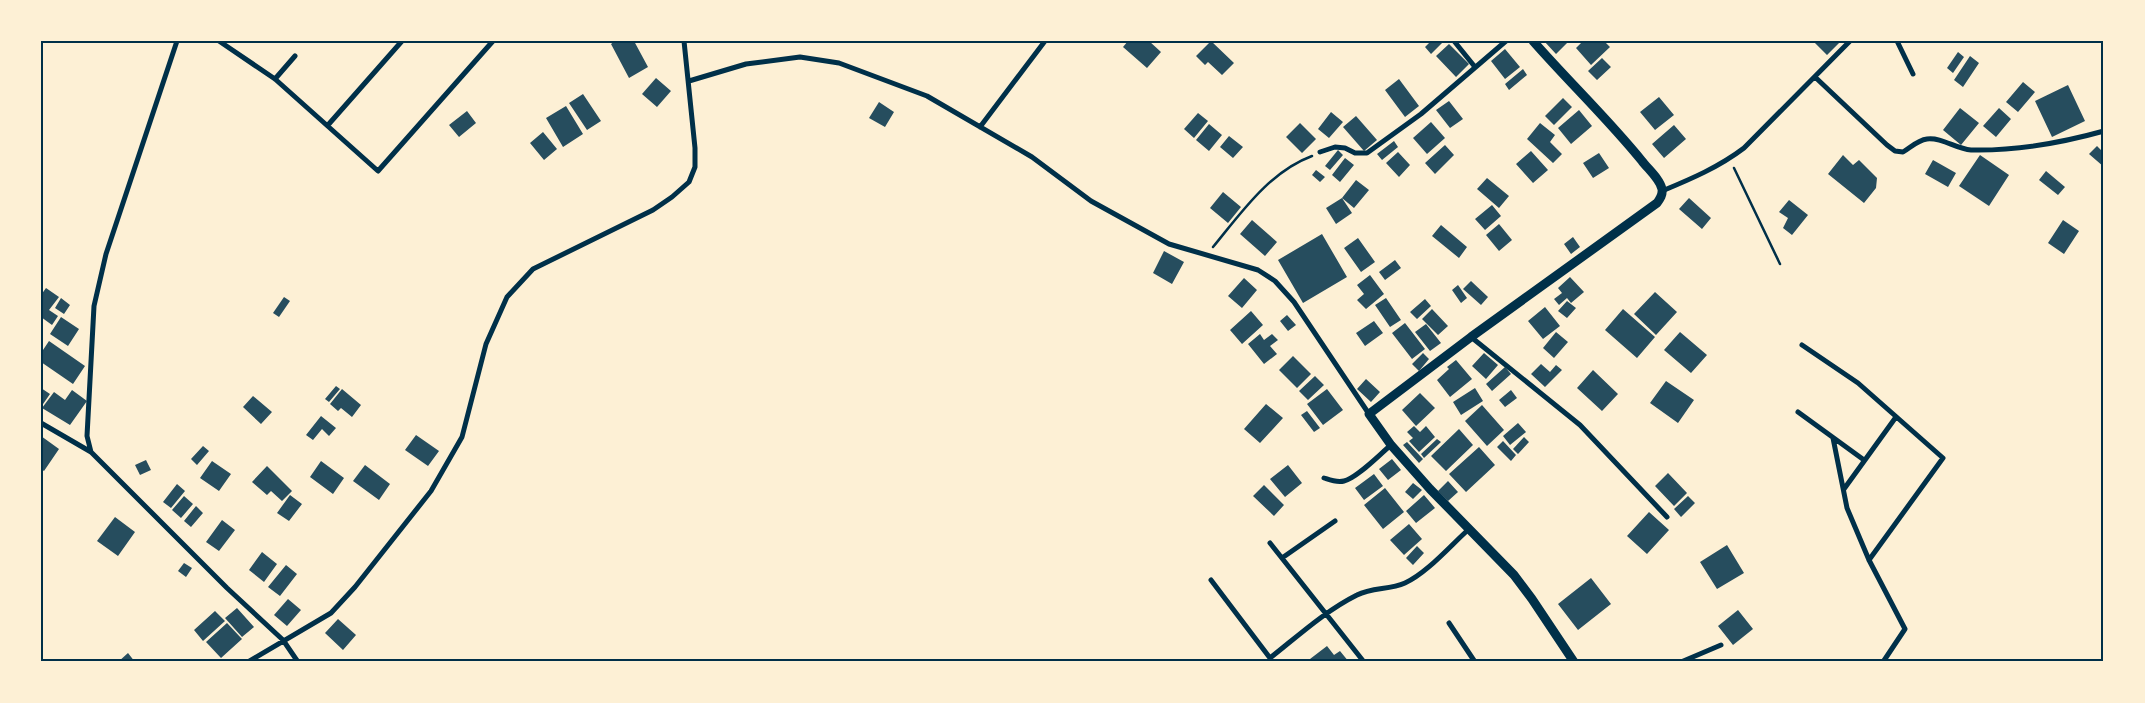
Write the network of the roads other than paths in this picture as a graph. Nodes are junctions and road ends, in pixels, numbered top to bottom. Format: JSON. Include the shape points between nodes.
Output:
{"nodes":[{"id":1,"x":177,"y":41,"type":"edge"},
{"id":2,"x":219,"y":41,"type":"edge"},
{"id":3,"x":402,"y":41,"type":"edge"},
{"id":4,"x":493,"y":41,"type":"edge"},
{"id":5,"x":684,"y":41,"type":"edge"},
{"id":6,"x":1045,"y":41,"type":"edge"},
{"id":7,"x":1454,"y":41,"type":"edge"},
{"id":8,"x":1506,"y":41,"type":"edge"},
{"id":9,"x":1533,"y":41,"type":"edge"},
{"id":10,"x":1850,"y":41,"type":"edge"},
{"id":11,"x":1898,"y":41,"type":"edge"},
{"id":12,"x":295,"y":56,"type":"dead end"},
{"id":13,"x":1475,"y":67,"type":"junction"},
{"id":14,"x":1913,"y":74,"type":"dead end"},
{"id":15,"x":1815,"y":77,"type":"junction"},
{"id":16,"x":275,"y":79,"type":"junction"},
{"id":17,"x":690,"y":81,"type":"junction"},
{"id":18,"x":328,"y":125,"type":"junction"},
{"id":19,"x":980,"y":127,"type":"junction"},
{"id":20,"x":2104,"y":131,"type":"edge"},
{"id":21,"x":1320,"y":152,"type":"road end"},
{"id":22,"x":1662,"y":191,"type":"junction"},
{"id":23,"x":1471,"y":337,"type":"junction"},
{"id":24,"x":1802,"y":345,"type":"dead end"},
{"id":25,"x":1798,"y":412,"type":"dead end"},
{"id":26,"x":1369,"y":414,"type":"junction"},
{"id":27,"x":1896,"y":418,"type":"junction"},
{"id":28,"x":41,"y":423,"type":"edge"},
{"id":29,"x":1833,"y":438,"type":"junction"},
{"id":30,"x":1391,"y":445,"type":"junction"},
{"id":31,"x":91,"y":452,"type":"junction"},
{"id":32,"x":1864,"y":460,"type":"junction"},
{"id":33,"x":1324,"y":478,"type":"dead end"},
{"id":34,"x":1844,"y":489,"type":"junction"},
{"id":35,"x":1667,"y":517,"type":"dead end"},
{"id":36,"x":1335,"y":521,"type":"dead end"},
{"id":37,"x":1469,"y":529,"type":"junction"},
{"id":38,"x":1270,"y":543,"type":"dead end"},
{"id":39,"x":1282,"y":558,"type":"junction"},
{"id":40,"x":1869,"y":560,"type":"junction"},
{"id":41,"x":1211,"y":580,"type":"dead end"},
{"id":42,"x":1326,"y":614,"type":"junction"},
{"id":43,"x":1449,"y":623,"type":"dead end"},
{"id":44,"x":283,"y":640,"type":"junction"},
{"id":45,"x":1721,"y":645,"type":"dead end"},
{"id":46,"x":1272,"y":660,"type":"edge"},
{"id":47,"x":248,"y":662,"type":"edge"},
{"id":48,"x":298,"y":662,"type":"edge"},
{"id":49,"x":1364,"y":662,"type":"edge"},
{"id":50,"x":1475,"y":662,"type":"edge"},
{"id":51,"x":1574,"y":662,"type":"edge"},
{"id":52,"x":1681,"y":662,"type":"edge"},
{"id":53,"x":1883,"y":662,"type":"edge"}],
"edges":[{"from":1,"to":31,"type":"street","via":[[106,254],[94,306],[87,436]]},
{"from":2,"to":16,"type":"street"},
{"from":3,"to":18,"type":"street"},
{"from":4,"to":18,"type":"street","via":[[378,171]]},
{"from":5,"to":17,"type":"street"},
{"from":6,"to":19,"type":"street"},
{"from":7,"to":13,"type":"street"},
{"from":8,"to":13,"type":"street"},
{"from":9,"to":22,"type":"street","via":[[1611,123],[1657,179]]},
{"from":10,"to":15,"type":"street"},
{"from":11,"to":14,"type":"street"},
{"from":12,"to":16,"type":"street"},
{"from":13,"to":21,"type":"street","via":[[1421,114],[1367,153],[1335,147]]},
{"from":15,"to":20,"type":"street","via":[[1896,151],[1903,152],[1928,138],[1978,150],[2047,145]]},
{"from":15,"to":22,"type":"street","via":[[1730,160]]},
{"from":16,"to":18,"type":"street"},
{"from":17,"to":19,"type":"street","via":[[746,64],[800,57],[829,61],[927,96]]},
{"from":17,"to":44,"type":"street","via":[[695,167],[689,182],[653,210],[533,269],[507,297],[486,344],[462,437],[431,491],[341,603],[331,613]]},
{"from":19,"to":26,"type":"street","via":[[1032,157],[1091,201],[1168,244],[1258,270],[1275,281],[1306,318]]},
{"from":22,"to":23,"type":"street","via":[[1657,203]]},
{"from":23,"to":26,"type":"street"},
{"from":23,"to":35,"type":"street","via":[[1580,425]]},
{"from":24,"to":27,"type":"street","via":[[1858,383]]},
{"from":25,"to":29,"type":"street"},
{"from":26,"to":30,"type":"street"},
{"from":27,"to":32,"type":"street"},
{"from":27,"to":40,"type":"street","via":[[1943,458]]},
{"from":28,"to":31,"type":"street"},
{"from":29,"to":32,"type":"street"},
{"from":29,"to":34,"type":"street"},
{"from":30,"to":33,"type":"street","via":[[1344,482]]},
{"from":30,"to":37,"type":"street"},
{"from":31,"to":44,"type":"street"},
{"from":32,"to":34,"type":"street"},
{"from":34,"to":40,"type":"street","via":[[1846,508]]},
{"from":36,"to":39,"type":"street"},
{"from":37,"to":42,"type":"street","via":[[1415,578],[1402,584],[1370,589]]},
{"from":37,"to":51,"type":"street","via":[[1514,575]]},
{"from":38,"to":39,"type":"street"},
{"from":39,"to":42,"type":"street"},
{"from":40,"to":53,"type":"street","via":[[1905,629]]},
{"from":41,"to":46,"type":"street"},
{"from":42,"to":46,"type":"street"},
{"from":42,"to":49,"type":"street"},
{"from":43,"to":50,"type":"street"},
{"from":44,"to":47,"type":"street"},
{"from":44,"to":48,"type":"street"},
{"from":45,"to":52,"type":"street"}]}
